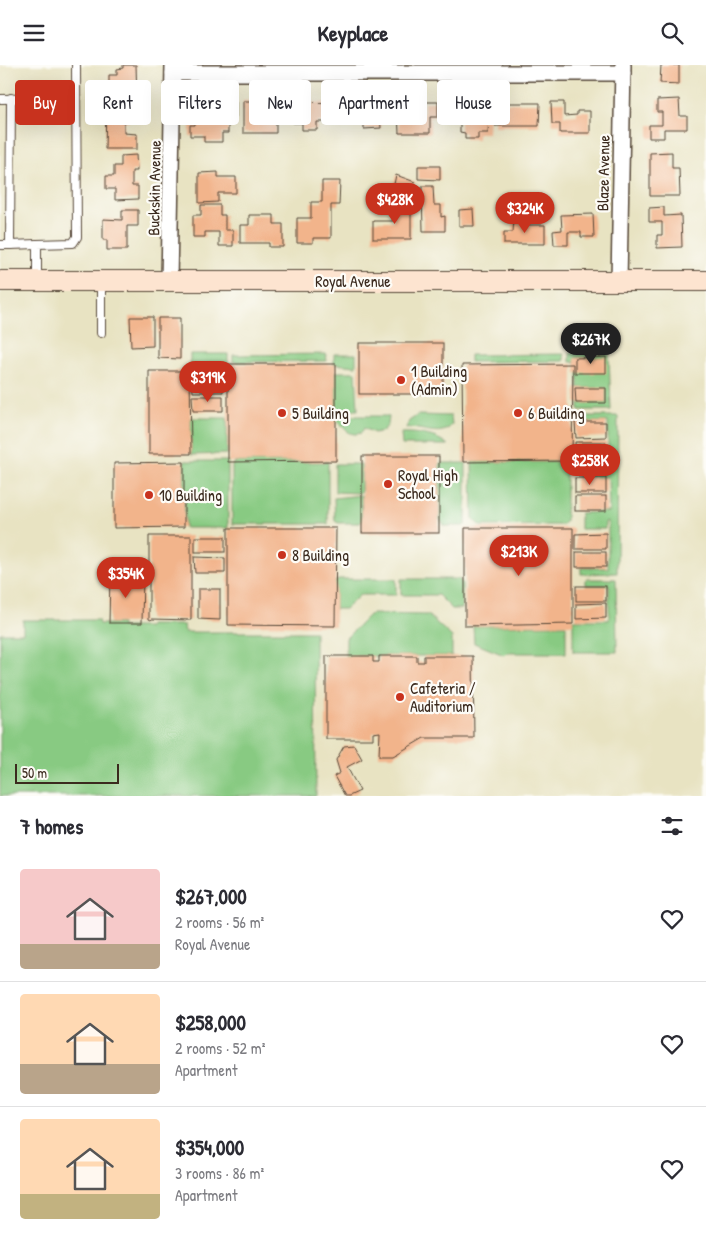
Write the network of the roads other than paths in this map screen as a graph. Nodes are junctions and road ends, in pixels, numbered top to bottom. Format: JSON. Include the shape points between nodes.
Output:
{"nodes":[{"id":1,"x":76,"y":65,"type":"edge"},
{"id":2,"x":173,"y":69,"type":"edge"},
{"id":3,"x":623,"y":69,"type":"edge"},
{"id":4,"x":10,"y":98,"type":"junction"},
{"id":5,"x":76,"y":98,"type":"junction"},
{"id":6,"x":0,"y":99,"type":"edge"},
{"id":7,"x":37,"y":244,"type":"junction"},
{"id":8,"x":0,"y":245,"type":"edge"},
{"id":9,"x":10,"y":245,"type":"junction"},
{"id":10,"x":0,"y":281,"type":"edge"},
{"id":11,"x":36,"y":281,"type":"junction"},
{"id":12,"x":101,"y":281,"type":"junction"},
{"id":13,"x":170,"y":281,"type":"junction"},
{"id":14,"x":706,"y":281,"type":"edge"},
{"id":15,"x":619,"y":282,"type":"junction"},
{"id":16,"x":101,"y":333,"type":"dead end"}],
"edges":[{"from":1,"to":5,"type":"lane"},
{"from":2,"to":3,"type":"street"},
{"from":2,"to":13,"type":"street","name":"Buckskin Avenue"},
{"from":3,"to":15,"type":"street","name":"Blaze Avenue"},
{"from":4,"to":5,"type":"lane"},
{"from":4,"to":6,"type":"lane"},
{"from":4,"to":9,"type":"lane"},
{"from":5,"to":7,"type":"lane","via":[[77,237],[73,243]]},
{"from":7,"to":9,"type":"lane"},
{"from":7,"to":11,"type":"lane"},
{"from":8,"to":9,"type":"lane"},
{"from":10,"to":11,"type":"main road","name":"Royal Avenue"},
{"from":11,"to":12,"type":"main road","name":"Royal Avenue"},
{"from":12,"to":13,"type":"main road","name":"Royal Avenue"},
{"from":12,"to":16,"type":"lane"},
{"from":13,"to":15,"type":"main road","name":"Royal Avenue"},
{"from":14,"to":15,"type":"main road","name":"Royal Avenue"}]}
